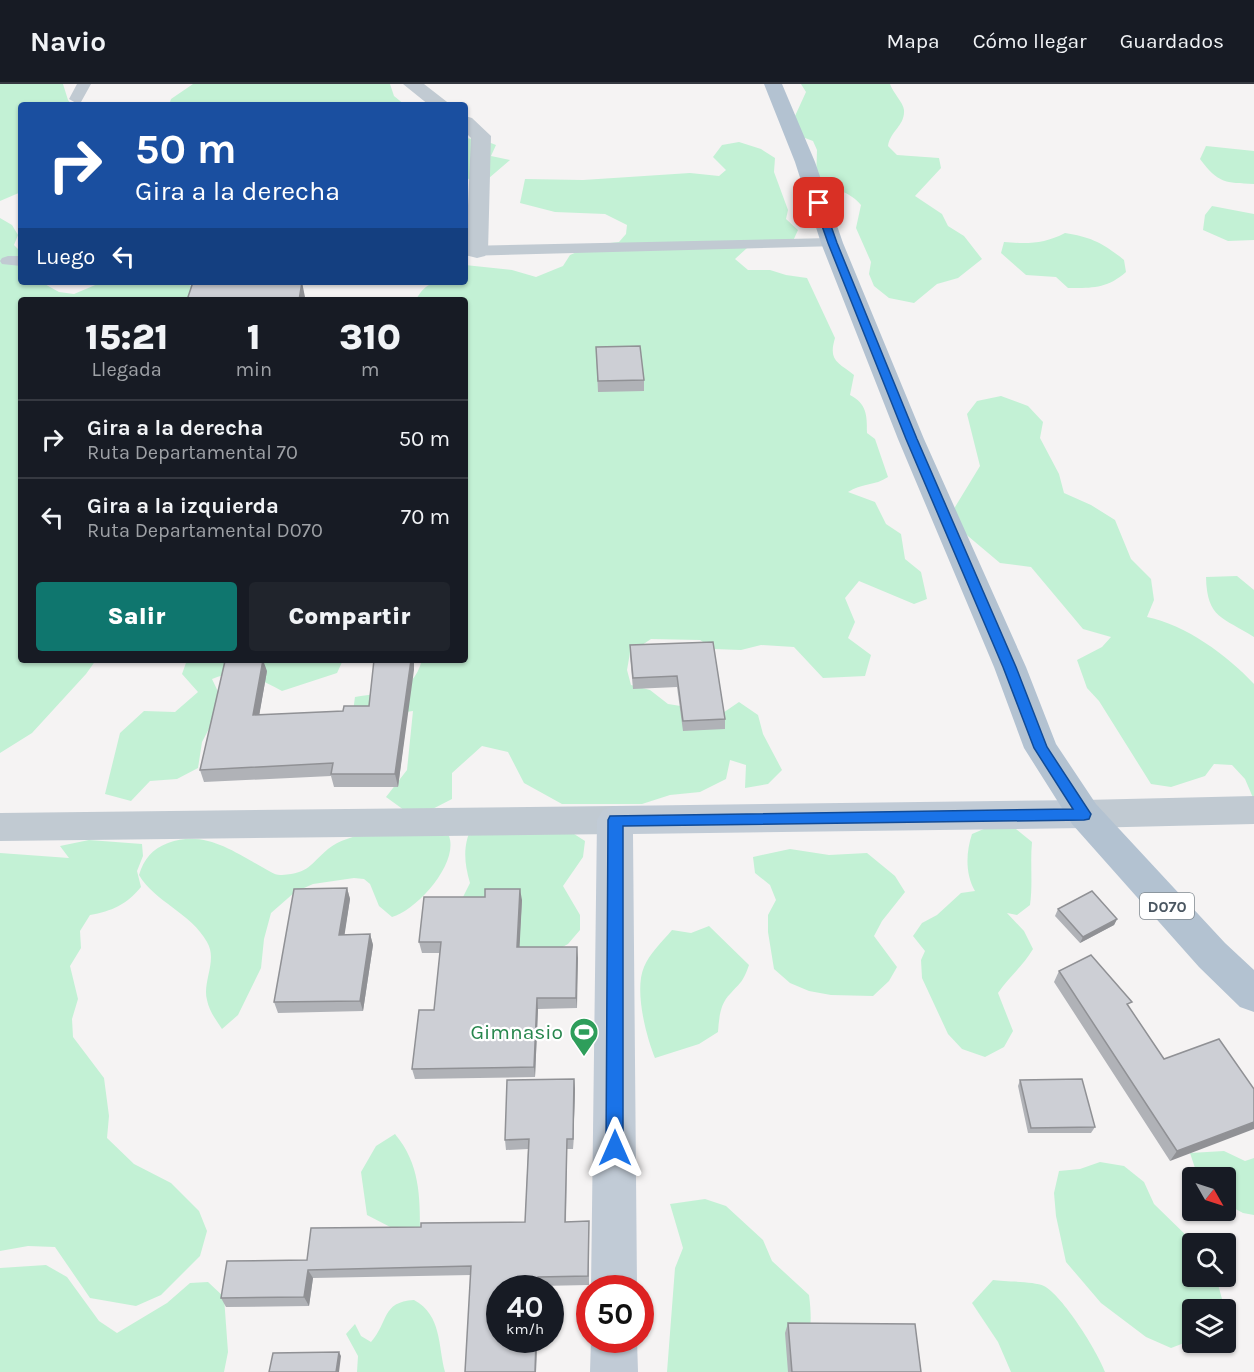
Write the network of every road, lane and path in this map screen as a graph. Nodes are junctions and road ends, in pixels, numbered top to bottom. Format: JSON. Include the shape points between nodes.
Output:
{"nodes":[{"id":1,"x":84,"y":84,"type":"edge"},
{"id":2,"x":412,"y":84,"type":"edge"},
{"id":3,"x":773,"y":84,"type":"edge"},
{"id":4,"x":76,"y":99,"type":"dead end"},
{"id":5,"x":437,"y":102,"type":"edge"},
{"id":6,"x":468,"y":124,"type":"edge"},
{"id":7,"x":832,"y":243,"type":"junction"},
{"id":8,"x":471,"y":251,"type":"edge"},
{"id":9,"x":1254,"y":810,"type":"edge"},
{"id":10,"x":1084,"y":814,"type":"junction"},
{"id":11,"x":615,"y":820,"type":"junction"},
{"id":12,"x":0,"y":827,"type":"edge"},
{"id":13,"x":1254,"y":995,"type":"edge"},
{"id":14,"x":614,"y":1275,"type":"edge"},
{"id":15,"x":614,"y":1353,"type":"edge"},
{"id":16,"x":614,"y":1372,"type":"edge"}],
"edges":[{"from":1,"to":4,"type":"lane"},
{"from":2,"to":5,"type":"street"},
{"from":3,"to":7,"type":"main road","number":"D070"},
{"from":6,"to":8,"type":"street","via":[[482,136]]},
{"from":7,"to":8,"type":"lane"},
{"from":7,"to":10,"type":"main road","number":"D070","via":[[1041,748]]},
{"from":9,"to":10,"type":"street"},
{"from":10,"to":11,"type":"main road"},
{"from":10,"to":13,"type":"main road","number":"D070","via":[[1212,955]]},
{"from":11,"to":12,"type":"street"},
{"from":11,"to":14,"type":"main road"},
{"from":15,"to":16,"type":"main road"}]}
